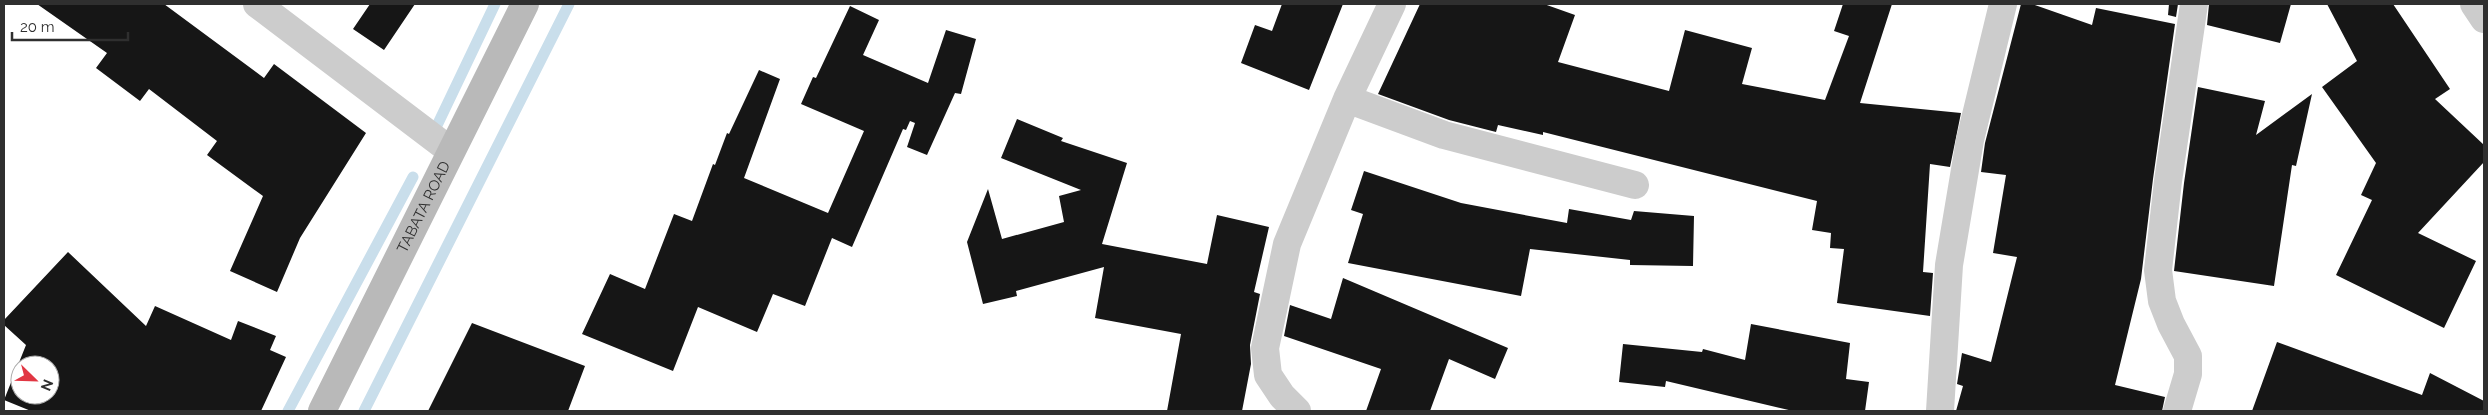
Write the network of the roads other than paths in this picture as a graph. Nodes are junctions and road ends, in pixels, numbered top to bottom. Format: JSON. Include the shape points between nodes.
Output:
{"nodes":[{"id":1,"x":257,"y":4,"type":"edge"},
{"id":2,"x":525,"y":4,"type":"edge"},
{"id":3,"x":1392,"y":4,"type":"edge"},
{"id":4,"x":2004,"y":4,"type":"edge"},
{"id":5,"x":2194,"y":4,"type":"edge"},
{"id":6,"x":2474,"y":4,"type":"edge"},
{"id":7,"x":2484,"y":19,"type":"edge"},
{"id":8,"x":1347,"y":99,"type":"junction"},
{"id":9,"x":452,"y":152,"type":"junction"},
{"id":10,"x":1635,"y":185,"type":"dead end"},
{"id":11,"x":322,"y":411,"type":"edge"},
{"id":12,"x":1297,"y":411,"type":"edge"},
{"id":13,"x":1940,"y":411,"type":"edge"},
{"id":14,"x":2177,"y":411,"type":"edge"}],
"edges":[{"from":1,"to":9,"type":"street"},
{"from":2,"to":9,"type":"main road","name":"TABATA ROAD"},
{"from":3,"to":8,"type":"street"},
{"from":4,"to":13,"type":"street","via":[[1970,140],[1949,265]]},
{"from":5,"to":14,"type":"street","via":[[2158,270],[2162,301],[2188,356],[2188,374]]},
{"from":6,"to":7,"type":"street"},
{"from":8,"to":10,"type":"street","via":[[1444,135]]},
{"from":8,"to":12,"type":"street","via":[[1287,244],[1265,348],[1268,375]]},
{"from":9,"to":11,"type":"main road","name":"TABATA ROAD"}]}
